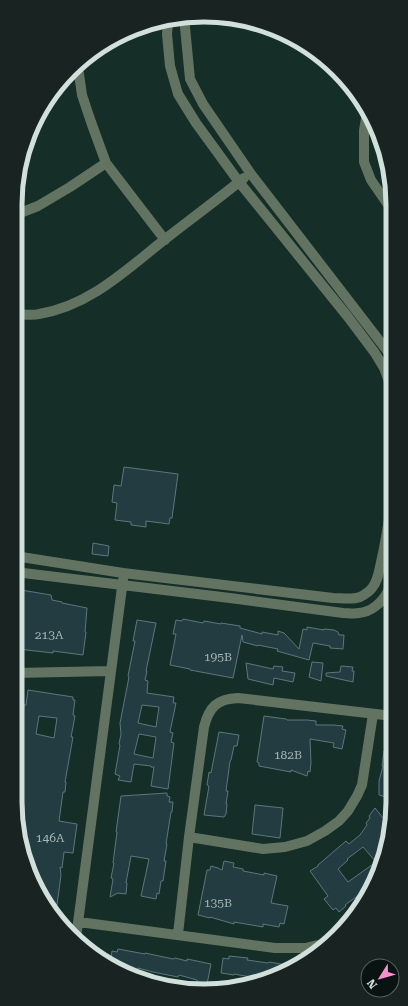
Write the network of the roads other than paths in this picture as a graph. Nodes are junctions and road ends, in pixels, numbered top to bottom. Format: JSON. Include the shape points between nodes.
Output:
{"nodes":[{"id":1,"x":185,"y":23,"type":"edge"},
{"id":2,"x":168,"y":25,"type":"edge"},
{"id":3,"x":79,"y":72,"type":"edge"},
{"id":4,"x":366,"y":121,"type":"edge"},
{"id":5,"x":106,"y":163,"type":"junction"},
{"id":6,"x":251,"y":174,"type":"junction"},
{"id":7,"x":239,"y":182,"type":"junction"},
{"id":8,"x":386,"y":202,"type":"edge"},
{"id":9,"x":22,"y":212,"type":"edge"},
{"id":10,"x":164,"y":240,"type":"junction"},
{"id":11,"x":22,"y":314,"type":"edge"},
{"id":12,"x":386,"y":349,"type":"edge"},
{"id":13,"x":386,"y":366,"type":"edge"},
{"id":14,"x":386,"y":542,"type":"edge"},
{"id":15,"x":22,"y":557,"type":"edge"},
{"id":16,"x":124,"y":572,"type":"junction"},
{"id":17,"x":22,"y":573,"type":"edge"},
{"id":18,"x":122,"y":586,"type":"junction"},
{"id":19,"x":386,"y":593,"type":"edge"},
{"id":20,"x":111,"y":671,"type":"junction"},
{"id":21,"x":22,"y":673,"type":"edge"},
{"id":22,"x":373,"y":714,"type":"junction"},
{"id":23,"x":386,"y":715,"type":"edge"},
{"id":24,"x":189,"y":837,"type":"junction"},
{"id":25,"x":79,"y":922,"type":"junction"},
{"id":26,"x":77,"y":933,"type":"edge"},
{"id":27,"x":178,"y":934,"type":"junction"},
{"id":28,"x":316,"y":945,"type":"edge"}],
"edges":[{"from":1,"to":6,"type":"street","via":[[190,79],[203,104]]},
{"from":2,"to":7,"type":"street","via":[[170,66],[178,94]]},
{"from":3,"to":5,"type":"street","via":[[82,95]]},
{"from":4,"to":8,"type":"street","via":[[364,162],[371,180]]},
{"from":5,"to":9,"type":"street","via":[[38,206]]},
{"from":5,"to":10,"type":"street"},
{"from":6,"to":7,"type":"street"},
{"from":6,"to":12,"type":"street"},
{"from":7,"to":10,"type":"street"},
{"from":7,"to":13,"type":"street"},
{"from":10,"to":11,"type":"street","via":[[92,295],[68,307],[39,315]]},
{"from":14,"to":16,"type":"street","via":[[375,583],[372,589],[358,598],[333,598]]},
{"from":15,"to":16,"type":"street"},
{"from":16,"to":18,"type":"street"},
{"from":17,"to":18,"type":"street"},
{"from":18,"to":19,"type":"street","via":[[358,614],[375,607]]},
{"from":18,"to":20,"type":"street"},
{"from":20,"to":21,"type":"street"},
{"from":20,"to":25,"type":"street"},
{"from":22,"to":23,"type":"street"},
{"from":22,"to":24,"type":"street","via":[[362,784],[348,811],[325,831],[307,841],[263,849]]},
{"from":22,"to":24,"type":"street","via":[[238,698],[220,702],[212,709],[204,727]]},
{"from":24,"to":27,"type":"street"},
{"from":25,"to":26,"type":"street"},
{"from":25,"to":27,"type":"street"},
{"from":27,"to":28,"type":"street","via":[[275,948]]}]}
